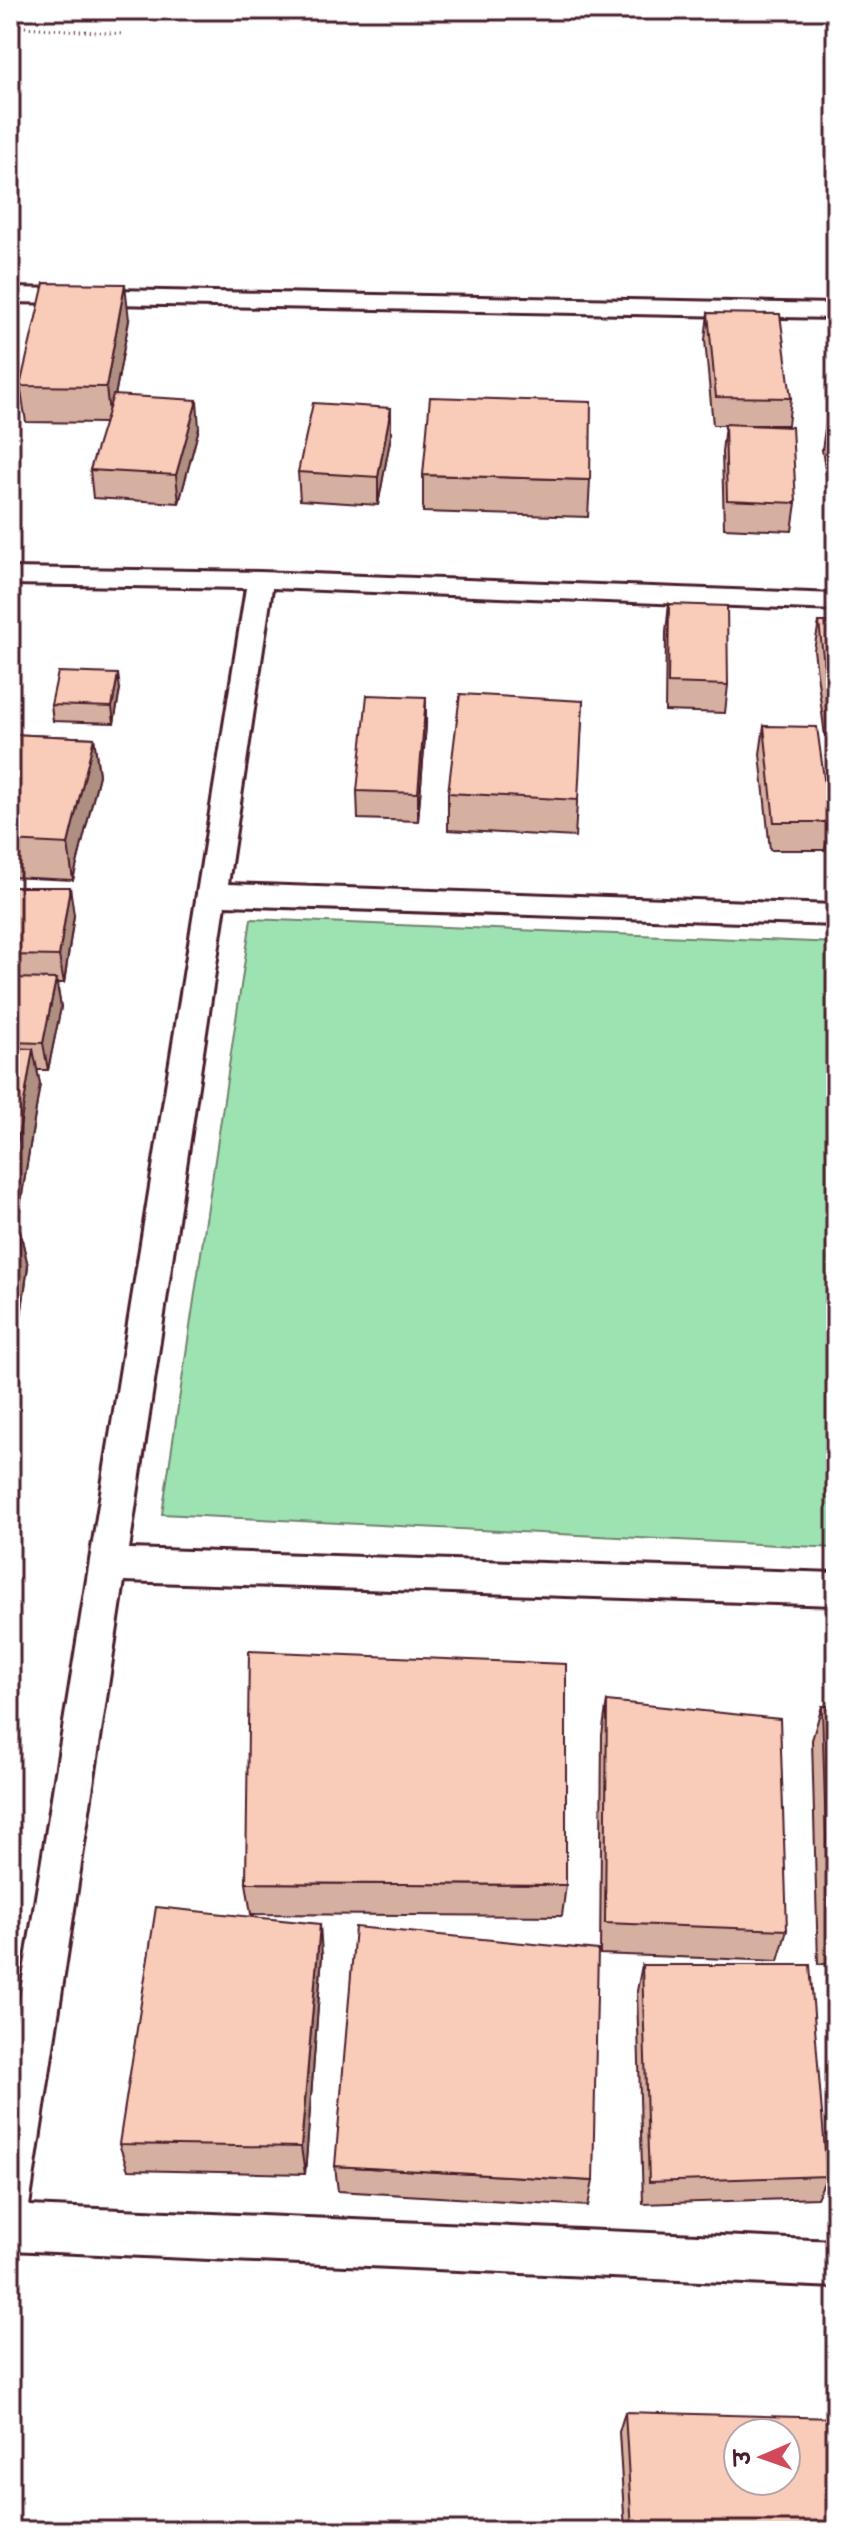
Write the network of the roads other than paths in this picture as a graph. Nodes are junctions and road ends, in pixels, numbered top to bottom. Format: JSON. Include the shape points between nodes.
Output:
{"nodes":[{"id":1,"x":10,"y":295,"type":"edge"},
{"id":2,"x":836,"y":311,"type":"edge"},
{"id":3,"x":10,"y":576,"type":"edge"},
{"id":4,"x":260,"y":580,"type":"junction"},
{"id":5,"x":836,"y":602,"type":"edge"},
{"id":6,"x":212,"y":894,"type":"junction"},
{"id":7,"x":836,"y":915,"type":"edge"},
{"id":8,"x":108,"y":1564,"type":"junction"},
{"id":9,"x":836,"y":1589,"type":"edge"},
{"id":10,"x":10,"y":2198,"type":"edge"},
{"id":11,"x":10,"y":2228,"type":"edge"},
{"id":12,"x":836,"y":2264,"type":"edge"}],
"edges":[{"from":1,"to":2,"type":"lane"},
{"from":3,"to":4,"type":"lane"},
{"from":4,"to":5,"type":"lane"},
{"from":4,"to":6,"type":"lane"},
{"from":6,"to":7,"type":"lane"},
{"from":6,"to":8,"type":"lane"},
{"from":8,"to":9,"type":"lane"},
{"from":8,"to":10,"type":"lane"},
{"from":11,"to":12,"type":"lane"}]}
